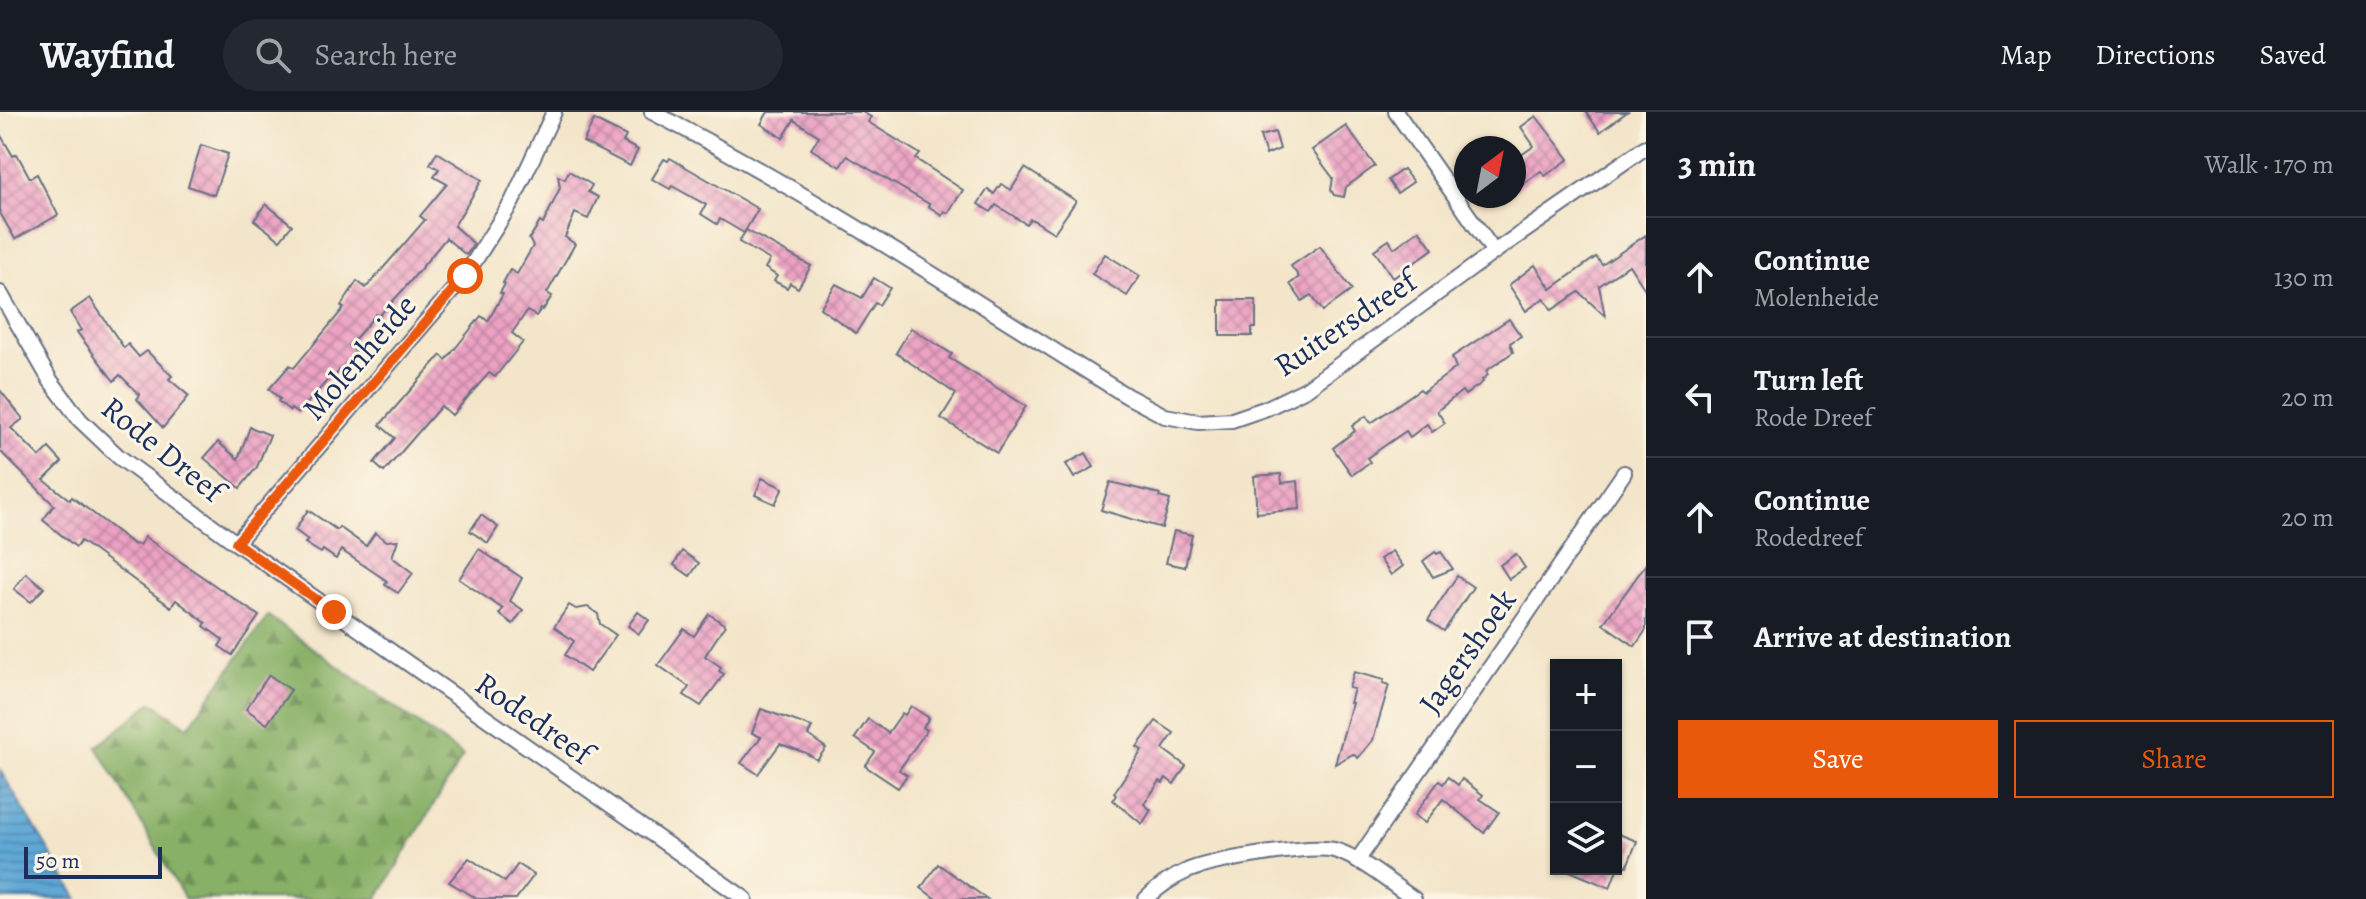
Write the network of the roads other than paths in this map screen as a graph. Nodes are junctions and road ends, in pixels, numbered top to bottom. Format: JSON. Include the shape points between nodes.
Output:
{"nodes":[{"id":1,"x":554,"y":112,"type":"edge"},
{"id":2,"x":652,"y":112,"type":"edge"},
{"id":3,"x":1396,"y":112,"type":"edge"},
{"id":4,"x":1646,"y":147,"type":"edge"},
{"id":5,"x":1494,"y":252,"type":"junction"},
{"id":6,"x":0,"y":293,"type":"edge"},
{"id":7,"x":1624,"y":473,"type":"dead end"},
{"id":8,"x":236,"y":543,"type":"junction"},
{"id":9,"x":292,"y":582,"type":"joint"},
{"id":10,"x":1357,"y":861,"type":"junction"},
{"id":11,"x":745,"y":899,"type":"edge"},
{"id":12,"x":1146,"y":899,"type":"edge"},
{"id":13,"x":1414,"y":899,"type":"edge"}],
"edges":[{"from":1,"to":8,"type":"street","name":"Molenheide","via":[[512,202],[465,276]]},
{"from":2,"to":5,"type":"street","name":"Ruitersdreef","via":[[848,223],[1127,396],[1165,416],[1198,422],[1232,420],[1306,389]]},
{"from":3,"to":5,"type":"street"},
{"from":4,"to":5,"type":"street","name":"Ruitersdreef"},
{"from":6,"to":8,"type":"street","name":"Rode Dreef","via":[[50,380],[80,420],[119,457]]},
{"from":7,"to":10,"type":"street","name":"Jagershoek"},
{"from":8,"to":9,"type":"street","name":"Rode Dreef"},
{"from":9,"to":11,"type":"street","name":"Rodedreef"},
{"from":10,"to":12,"type":"street","via":[[1334,850],[1296,849],[1189,870]]},
{"from":10,"to":13,"type":"street"}]}
